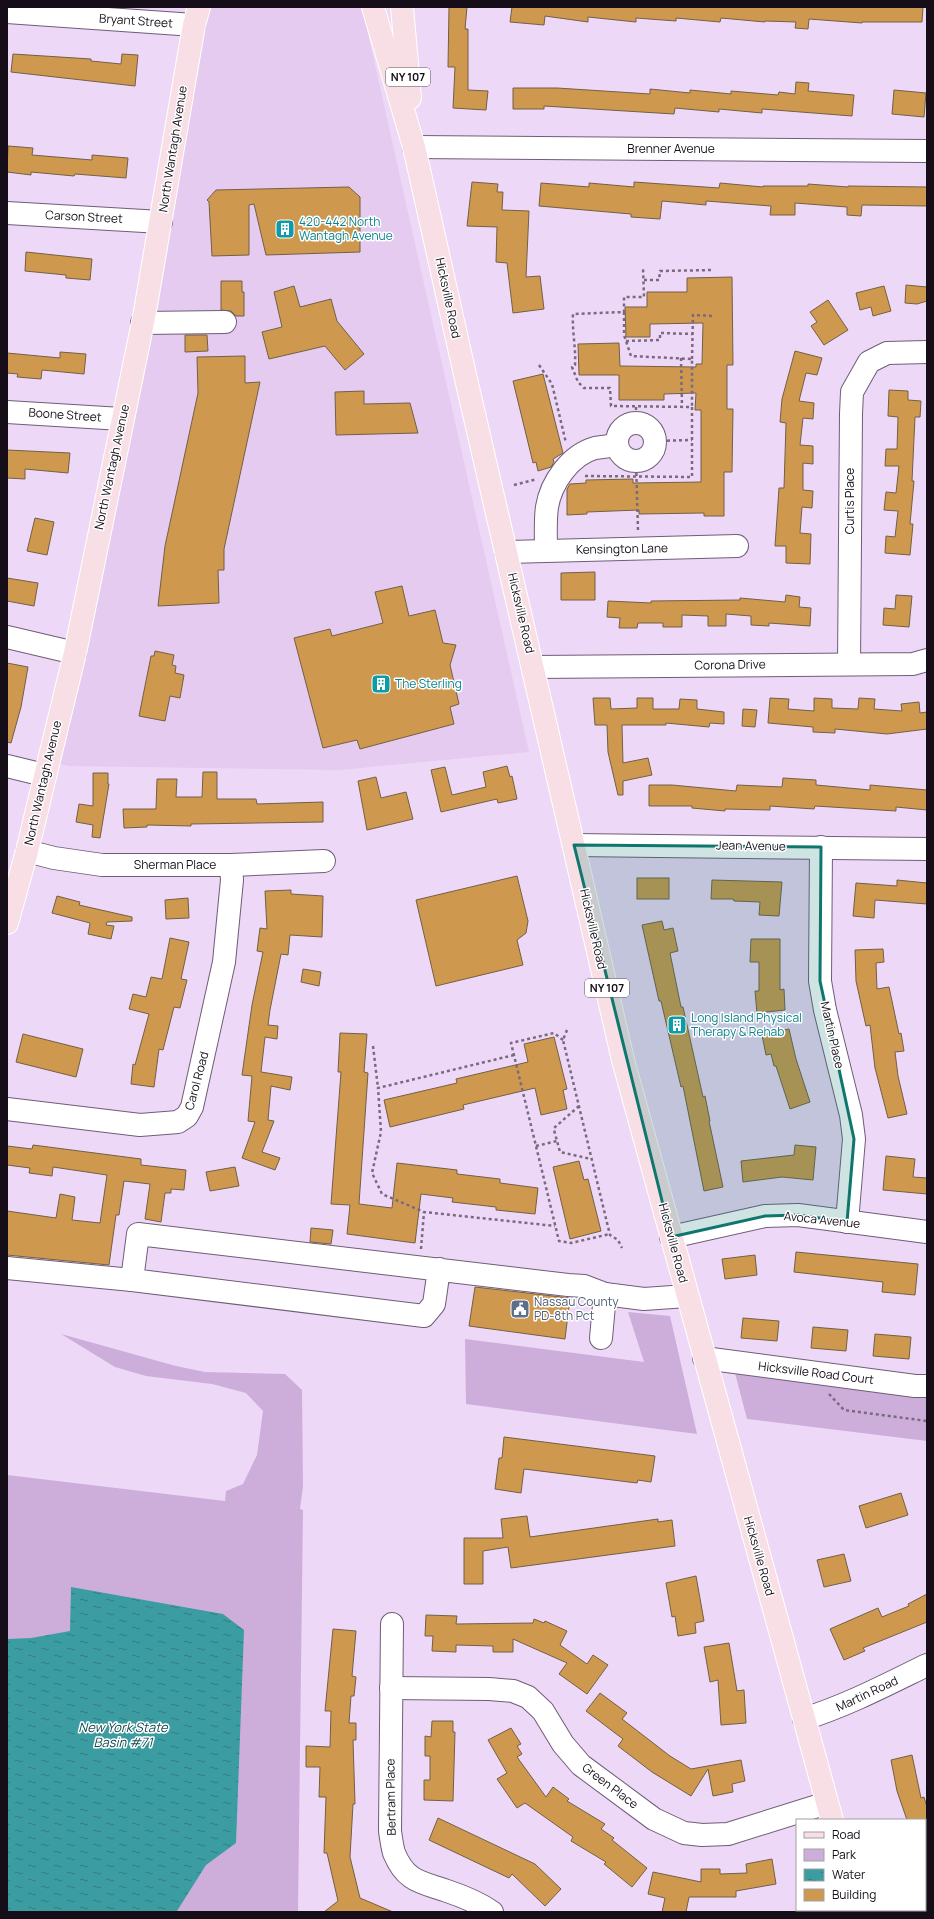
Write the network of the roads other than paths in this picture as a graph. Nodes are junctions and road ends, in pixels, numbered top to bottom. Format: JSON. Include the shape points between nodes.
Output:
{"nodes":[{"id":1,"x":373,"y":7,"type":"edge"},
{"id":2,"x":402,"y":7,"type":"edge"},
{"id":3,"x":7,"y":12,"type":"edge"},
{"id":4,"x":196,"y":16,"type":"edge"},
{"id":5,"x":414,"y":147,"type":"junction"},
{"id":6,"x":927,"y":151,"type":"edge"},
{"id":7,"x":7,"y":213,"type":"edge"},
{"id":8,"x":161,"y":222,"type":"junction"},
{"id":9,"x":225,"y":322,"type":"dead end"},
{"id":10,"x":142,"y":323,"type":"junction"},
{"id":11,"x":927,"y":352,"type":"edge"},
{"id":12,"x":7,"y":412,"type":"edge"},
{"id":13,"x":122,"y":419,"type":"junction"},
{"id":14,"x":616,"y":445,"type":"junction"},
{"id":15,"x":737,"y":546,"type":"dead end"},
{"id":16,"x":546,"y":550,"type":"junction"},
{"id":17,"x":506,"y":552,"type":"junction"},
{"id":18,"x":7,"y":637,"type":"edge"},
{"id":19,"x":75,"y":652,"type":"junction"},
{"id":20,"x":927,"y":660,"type":"edge"},
{"id":21,"x":849,"y":664,"type":"junction"},
{"id":22,"x":533,"y":667,"type":"junction"},
{"id":23,"x":7,"y":766,"type":"edge"},
{"id":24,"x":44,"y":775,"type":"junction"},
{"id":25,"x":574,"y":846,"type":"junction"},
{"id":26,"x":821,"y":847,"type":"junction"},
{"id":27,"x":927,"y":848,"type":"edge"},
{"id":28,"x":27,"y":851,"type":"junction"},
{"id":29,"x":324,"y":861,"type":"dead end"},
{"id":30,"x":231,"y":865,"type":"junction"},
{"id":31,"x":7,"y":923,"type":"edge"},
{"id":32,"x":7,"y":1109,"type":"edge"},
{"id":33,"x":848,"y":1222,"type":"junction"},
{"id":34,"x":927,"y":1232,"type":"edge"},
{"id":35,"x":671,"y":1237,"type":"junction"},
{"id":36,"x":7,"y":1268,"type":"edge"},
{"id":37,"x":439,"y":1269,"type":"junction"},
{"id":38,"x":132,"y":1280,"type":"junction"},
{"id":39,"x":605,"y":1294,"type":"junction"},
{"id":40,"x":687,"y":1296,"type":"junction"},
{"id":41,"x":601,"y":1338,"type":"dead end"},
{"id":42,"x":704,"y":1358,"type":"junction"},
{"id":43,"x":927,"y":1386,"type":"edge"},
{"id":44,"x":392,"y":1624,"type":"dead end"},
{"id":45,"x":925,"y":1671,"type":"edge"},
{"id":46,"x":391,"y":1688,"type":"junction"},
{"id":47,"x":804,"y":1719,"type":"junction"},
{"id":48,"x":830,"y":1812,"type":"edge"},
{"id":49,"x":796,"y":1819,"type":"edge"},
{"id":50,"x":798,"y":1819,"type":"edge"},
{"id":51,"x":492,"y":1912,"type":"edge"}],
"edges":[{"from":1,"to":5,"type":"main road","name":"Hicksville Road","number":"NY 107"},
{"from":2,"to":5,"type":"main road","name":"Hicksville Road","number":"NY 107"},
{"from":3,"to":4,"type":"street","name":"Bryant Street"},
{"from":4,"to":8,"type":"main road","name":"North Wantagh Avenue"},
{"from":5,"to":6,"type":"street","name":"Brenner Avenue"},
{"from":5,"to":17,"type":"main road","name":"Hicksville Road","number":"NY 107"},
{"from":7,"to":8,"type":"street","name":"Carson Street"},
{"from":8,"to":10,"type":"main road","name":"North Wantagh Avenue"},
{"from":9,"to":10,"type":"street"},
{"from":10,"to":13,"type":"main road","name":"North Wantagh Avenue"},
{"from":11,"to":21,"type":"street","name":"Curtis Place","via":[[887,353],[870,362],[852,392]]},
{"from":12,"to":13,"type":"street","name":"Boone Street"},
{"from":13,"to":19,"type":"main road","name":"North Wantagh Avenue"},
{"from":14,"to":14,"type":"street","via":[[618,432],[636,414],[652,430],[655,441],[651,454],[636,469]]},
{"from":14,"to":16,"type":"street","via":[[586,452],[570,462],[560,476],[547,507]]},
{"from":15,"to":16,"type":"street","name":"Kensington Lane"},
{"from":16,"to":17,"type":"street","name":"Kensington Lane"},
{"from":17,"to":22,"type":"main road","name":"Hicksville Road","number":"NY 107"},
{"from":18,"to":19,"type":"street"},
{"from":19,"to":24,"type":"main road","name":"North Wantagh Avenue"},
{"from":20,"to":21,"type":"street","name":"Corona Drive","via":[[913,664]]},
{"from":21,"to":22,"type":"street","name":"Corona Drive"},
{"from":22,"to":25,"type":"main road","name":"Hicksville Road","number":"NY 107"},
{"from":23,"to":24,"type":"street"},
{"from":24,"to":28,"type":"main road","name":"North Wantagh Avenue"},
{"from":25,"to":26,"type":"street","name":"Jean Avenue"},
{"from":25,"to":35,"type":"main road","name":"Hicksville Road","number":"NY 107","via":[[623,1060]]},
{"from":26,"to":27,"type":"street","name":"Jean Avenue"},
{"from":26,"to":33,"type":"street","name":"Martin Place","via":[[820,981],[851,1115],[854,1139]]},
{"from":28,"to":30,"type":"street","name":"Sherman Place","via":[[102,865]]},
{"from":28,"to":31,"type":"main road","name":"North Wantagh Avenue"},
{"from":29,"to":30,"type":"street","name":"Sherman Place"},
{"from":30,"to":32,"type":"street","name":"Carol Road","via":[[232,880],[224,962],[192,1107],[187,1116],[178,1122],[140,1125]]},
{"from":33,"to":34,"type":"street","name":"Avoca Avenue"},
{"from":33,"to":35,"type":"street","name":"Avoca Avenue","via":[[798,1215],[765,1216]]},
{"from":35,"to":40,"type":"main road","name":"Hicksville Road","number":"NY 107"},
{"from":36,"to":38,"type":"street"},
{"from":37,"to":38,"type":"street","via":[[434,1304],[424,1316]]},
{"from":37,"to":38,"type":"street","via":[[138,1234]]},
{"from":37,"to":39,"type":"street","via":[[584,1286]]},
{"from":39,"to":40,"type":"street","via":[[644,1298]]},
{"from":39,"to":41,"type":"street"},
{"from":40,"to":42,"type":"main road","name":"Hicksville Road","number":"NY 107"},
{"from":42,"to":43,"type":"street","name":"Hicksville Road Court"},
{"from":42,"to":47,"type":"main road","name":"Hicksville Road","number":"NY 107"},
{"from":44,"to":46,"type":"street","name":"Bertram Place"},
{"from":45,"to":47,"type":"street","name":"Martin Road"},
{"from":46,"to":49,"type":"street","name":"Green Place","via":[[489,1689],[528,1697],[543,1711],[563,1744],[581,1765],[654,1819],[684,1833],[702,1836],[728,1834]]},
{"from":46,"to":51,"type":"street","name":"Bertram Place","via":[[390,1831],[394,1852],[403,1869],[415,1880],[447,1891]]},
{"from":47,"to":48,"type":"main road","name":"Hicksville Road","number":"NY 107"},
{"from":48,"to":50,"type":"street","name":"Green Place"}]}
